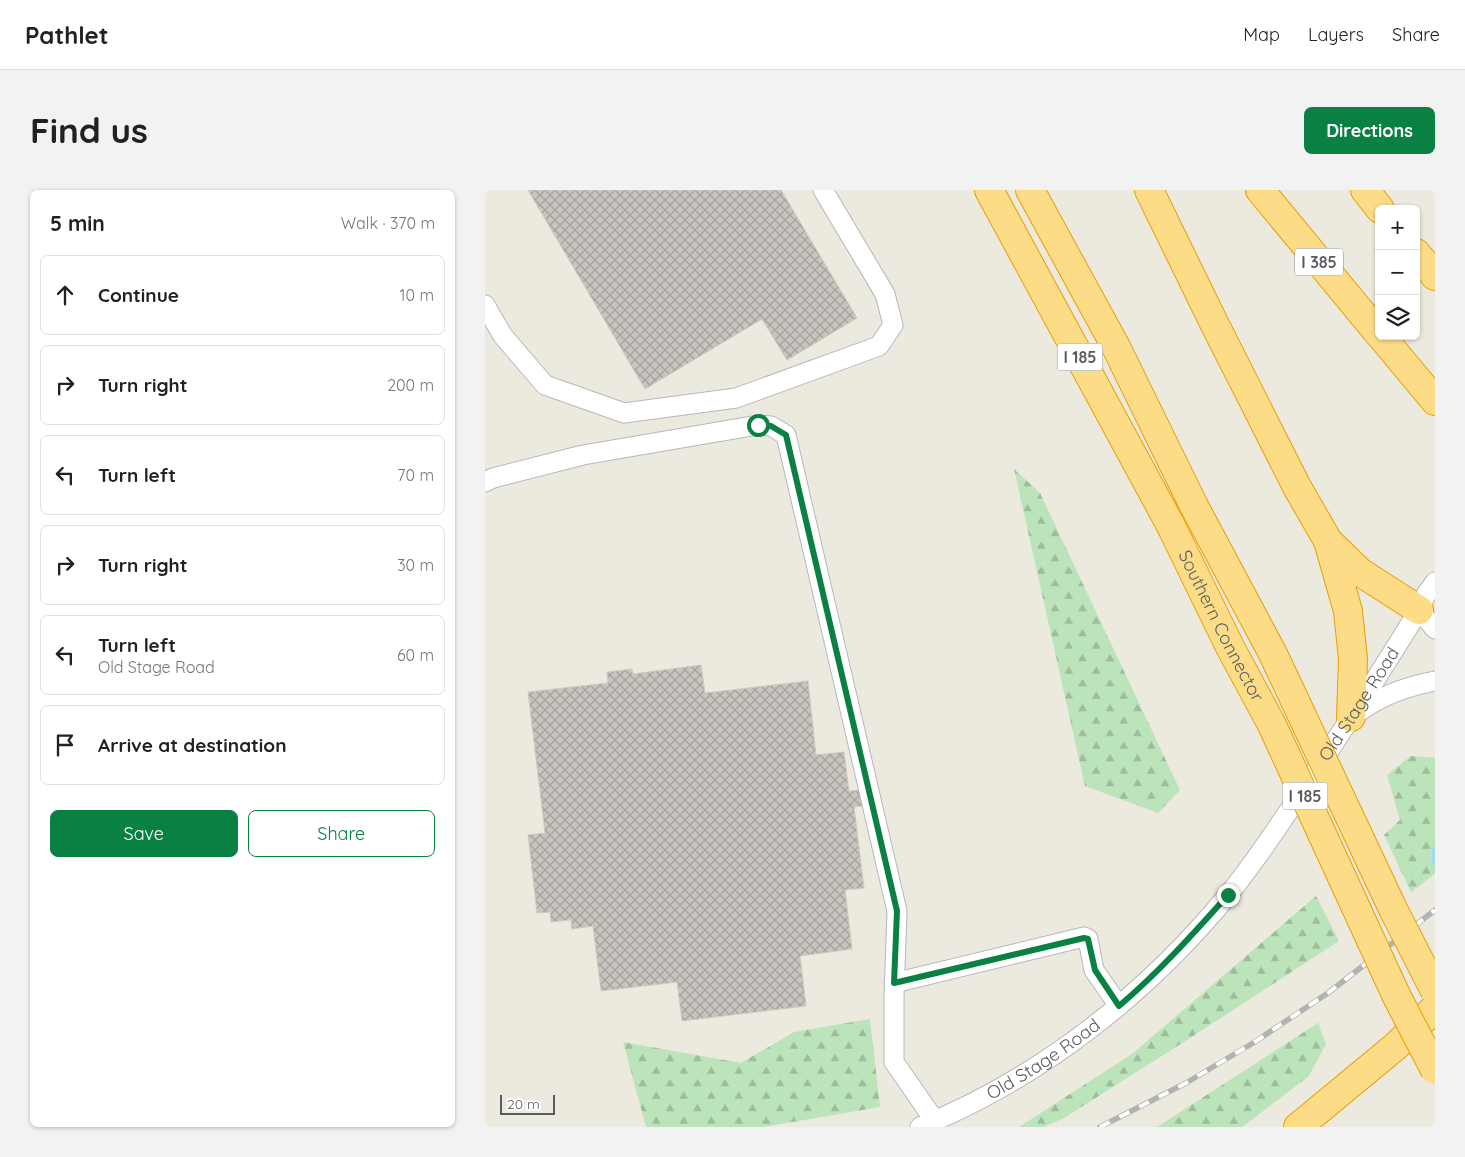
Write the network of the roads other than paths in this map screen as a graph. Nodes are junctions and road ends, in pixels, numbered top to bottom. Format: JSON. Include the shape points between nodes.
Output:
{"nodes":[{"id":1,"x":823,"y":190,"type":"edge"},
{"id":2,"x":989,"y":190,"type":"edge"},
{"id":3,"x":1030,"y":190,"type":"edge"},
{"id":4,"x":1149,"y":190,"type":"edge"},
{"id":5,"x":1260,"y":190,"type":"edge"},
{"id":6,"x":1365,"y":190,"type":"edge"},
{"id":7,"x":1377,"y":205,"type":"edge"},
{"id":8,"x":1420,"y":258,"type":"edge"},
{"id":9,"x":1435,"y":276,"type":"edge"},
{"id":10,"x":485,"y":305,"type":"edge"},
{"id":11,"x":1375,"y":329,"type":"edge"},
{"id":12,"x":1384,"y":340,"type":"edge"},
{"id":13,"x":1435,"y":401,"type":"edge"},
{"id":14,"x":485,"y":482,"type":"edge"},
{"id":15,"x":1328,"y":541,"type":"junction"},
{"id":16,"x":1435,"y":582,"type":"edge"},
{"id":17,"x":1431,"y":614,"type":"edge"},
{"id":18,"x":1435,"y":681,"type":"edge"},
{"id":19,"x":1351,"y":718,"type":"junction"},
{"id":20,"x":894,"y":983,"type":"junction"},
{"id":21,"x":1435,"y":991,"type":"edge"},
{"id":22,"x":1119,"y":1006,"type":"junction"},
{"id":23,"x":1435,"y":1008,"type":"edge"},
{"id":24,"x":1435,"y":1070,"type":"edge"},
{"id":25,"x":928,"y":1124,"type":"edge"},
{"id":26,"x":1297,"y":1127,"type":"edge"}],
"edges":[{"from":1,"to":10,"type":"street","via":[[885,294],[893,325],[879,346],[736,398],[625,414],[545,385],[503,336]]},
{"from":2,"to":24,"type":"highway","name":"Southern Connector","number":"I 185","bridge":true,"via":[[1170,524],[1272,724],[1397,997]]},
{"from":3,"to":21,"type":"highway","name":"Southern Connector","number":"I 185","bridge":true,"via":[[1116,347],[1194,506],[1273,654]]},
{"from":4,"to":15,"type":"highway","via":[[1213,323]]},
{"from":5,"to":11,"type":"highway","number":"I 385"},
{"from":6,"to":7,"type":"highway"},
{"from":8,"to":9,"type":"highway"},
{"from":12,"to":13,"type":"highway","number":"I 385"},
{"from":14,"to":20,"type":"street","via":[[583,455],[758,425],[771,426],[786,435],[897,911]]},
{"from":15,"to":17,"type":"highway","via":[[1360,572]]},
{"from":15,"to":19,"type":"highway","via":[[1348,611],[1353,659]]},
{"from":16,"to":17,"type":"street","name":"Old Stage Road","via":[[1427,593]]},
{"from":17,"to":19,"type":"street","name":"Old Stage Road"},
{"from":18,"to":19,"type":"street","via":[[1370,704]]},
{"from":19,"to":22,"type":"street","name":"Old Stage Road","via":[[1260,854],[1228,895],[1183,946]]},
{"from":20,"to":22,"type":"street","via":[[1084,938],[1088,939],[1095,970]]},
{"from":20,"to":25,"type":"street","via":[[894,1062]]},
{"from":22,"to":25,"type":"street","name":"Old Stage Road","via":[[1036,1067]]},
{"from":23,"to":26,"type":"highway","via":[[1396,1046]]}]}
